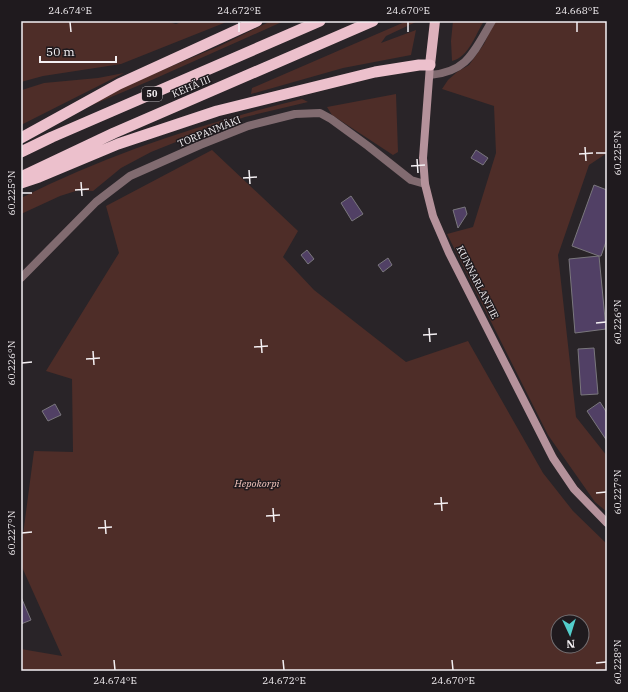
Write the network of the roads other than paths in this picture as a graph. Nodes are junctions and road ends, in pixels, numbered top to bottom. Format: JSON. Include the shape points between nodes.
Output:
{"nodes":[{"id":1,"x":257,"y":21,"type":"edge"},
{"id":2,"x":320,"y":21,"type":"edge"},
{"id":3,"x":372,"y":21,"type":"edge"},
{"id":4,"x":435,"y":21,"type":"edge"},
{"id":5,"x":492,"y":21,"type":"edge"},
{"id":6,"x":430,"y":70,"type":"junction"},
{"id":7,"x":21,"y":138,"type":"edge"},
{"id":8,"x":21,"y":152,"type":"edge"},
{"id":9,"x":21,"y":177,"type":"edge"},
{"id":10,"x":21,"y":183,"type":"edge"},
{"id":11,"x":425,"y":184,"type":"junction"},
{"id":12,"x":21,"y":278,"type":"edge"},
{"id":13,"x":607,"y":523,"type":"edge"}],
"edges":[{"from":1,"to":7,"type":"highway","via":[[119,84]]},
{"from":2,"to":8,"type":"highway","name":"KEHÄ III","number":"50"},
{"from":3,"to":9,"type":"highway","name":"KEHÄ III","number":"50","via":[[114,132]]},
{"from":4,"to":6,"type":"main road","name":"KUNNARLANTIE"},
{"from":5,"to":6,"type":"street","via":[[473,54],[463,64],[444,74]]},
{"from":6,"to":10,"type":"highway","via":[[419,65],[375,72],[217,111],[118,144]]},
{"from":6,"to":11,"type":"main road","name":"KUNNARLANTIE","via":[[423,158]]},
{"from":11,"to":12,"type":"street","name":"TORPANMÄKI","via":[[407,178],[368,146],[320,113],[295,114],[248,126],[130,176],[96,202]]},
{"from":11,"to":13,"type":"main road","name":"KUNNARLANTIE","via":[[433,216],[449,253],[553,458],[574,489]]}]}
